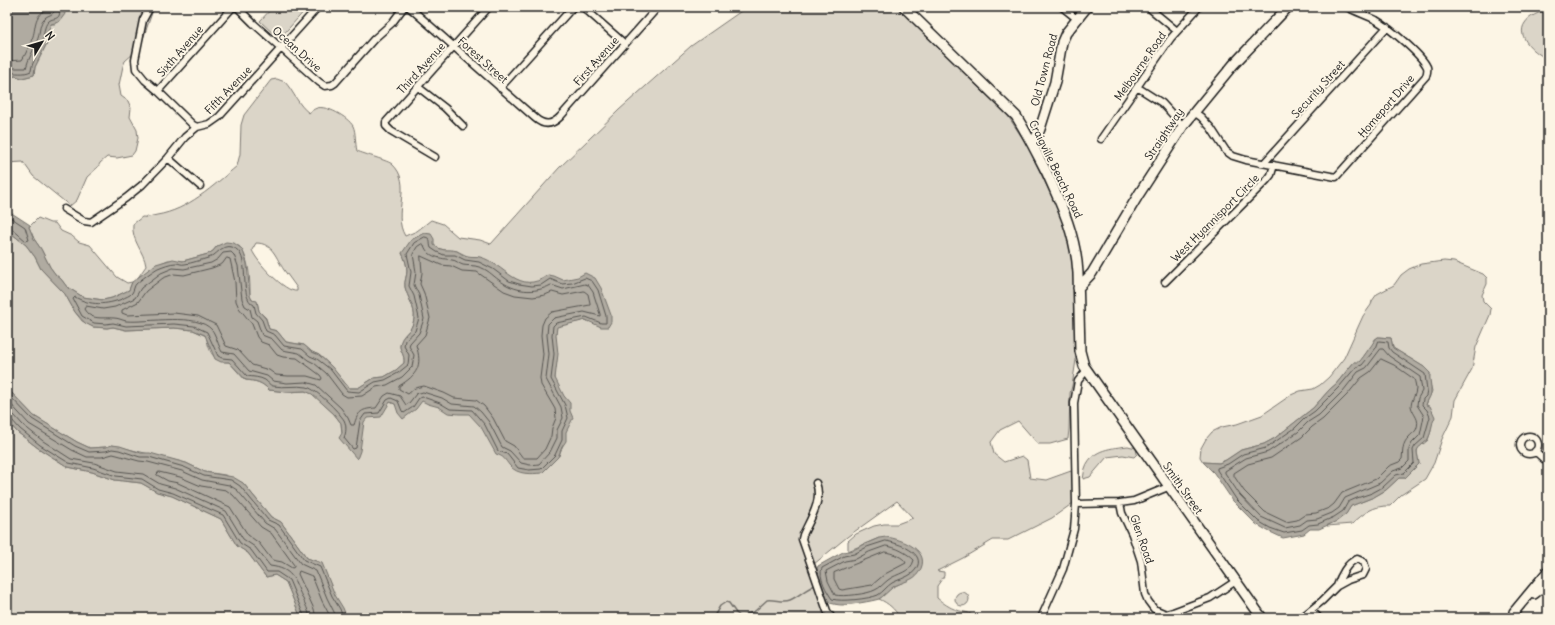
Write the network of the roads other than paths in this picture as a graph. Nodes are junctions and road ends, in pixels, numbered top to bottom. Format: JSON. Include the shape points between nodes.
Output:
{"nodes":[{"id":1,"x":150,"y":7,"type":"edge"},
{"id":2,"x":233,"y":7,"type":"edge"},
{"id":3,"x":237,"y":7,"type":"edge"},
{"id":4,"x":318,"y":7,"type":"edge"},
{"id":5,"x":404,"y":7,"type":"edge"},
{"id":6,"x":409,"y":7,"type":"edge"},
{"id":7,"x":489,"y":7,"type":"edge"},
{"id":8,"x":573,"y":7,"type":"edge"},
{"id":9,"x":583,"y":7,"type":"edge"},
{"id":10,"x":658,"y":7,"type":"edge"},
{"id":11,"x":904,"y":7,"type":"edge"},
{"id":12,"x":1062,"y":7,"type":"edge"},
{"id":13,"x":1087,"y":7,"type":"edge"},
{"id":14,"x":1148,"y":7,"type":"edge"},
{"id":15,"x":1199,"y":7,"type":"edge"},
{"id":16,"x":1288,"y":7,"type":"edge"},
{"id":17,"x":1347,"y":7,"type":"edge"},
{"id":18,"x":1077,"y":19,"type":"junction"},
{"id":19,"x":1387,"y":27,"type":"junction"},
{"id":20,"x":1177,"y":31,"type":"junction"},
{"id":21,"x":625,"y":44,"type":"junction"},
{"id":22,"x":453,"y":47,"type":"junction"},
{"id":23,"x":281,"y":48,"type":"junction"},
{"id":24,"x":418,"y":86,"type":"junction"},
{"id":25,"x":1137,"y":87,"type":"junction"},
{"id":26,"x":500,"y":88,"type":"junction"},
{"id":27,"x":158,"y":91,"type":"junction"},
{"id":28,"x":1194,"y":112,"type":"junction"},
{"id":29,"x":547,"y":124,"type":"joint"},
{"id":30,"x":197,"y":126,"type":"junction"},
{"id":31,"x":463,"y":126,"type":"dead end"},
{"id":32,"x":1183,"y":126,"type":"junction"},
{"id":33,"x":1101,"y":139,"type":"dead end"},
{"id":34,"x":1033,"y":144,"type":"junction"},
{"id":35,"x":435,"y":157,"type":"dead end"},
{"id":36,"x":168,"y":158,"type":"junction"},
{"id":37,"x":1264,"y":163,"type":"junction"},
{"id":38,"x":1274,"y":165,"type":"junction"},
{"id":39,"x":200,"y":186,"type":"dead end"},
{"id":40,"x":64,"y":209,"type":"dead end"},
{"id":41,"x":1165,"y":282,"type":"dead end"},
{"id":42,"x":1078,"y":288,"type":"junction"},
{"id":43,"x":1086,"y":371,"type":"junction"},
{"id":44,"x":1535,"y":451,"type":"dead end"},
{"id":45,"x":1548,"y":463,"type":"edge"},
{"id":46,"x":816,"y":483,"type":"dead end"},
{"id":47,"x":1168,"y":487,"type":"junction"},
{"id":48,"x":1120,"y":503,"type":"junction"},
{"id":49,"x":1076,"y":504,"type":"junction"},
{"id":50,"x":1548,"y":571,"type":"edge"},
{"id":51,"x":1236,"y":581,"type":"junction"},
{"id":52,"x":1548,"y":583,"type":"edge"},
{"id":53,"x":1337,"y":586,"type":"junction"},
{"id":54,"x":1312,"y":610,"type":"junction"},
{"id":55,"x":827,"y":611,"type":"junction"},
{"id":56,"x":1511,"y":615,"type":"edge"},
{"id":57,"x":824,"y":618,"type":"edge"},
{"id":58,"x":832,"y":618,"type":"edge"},
{"id":59,"x":1040,"y":618,"type":"edge"},
{"id":60,"x":1262,"y":618,"type":"edge"},
{"id":61,"x":1301,"y":618,"type":"edge"},
{"id":62,"x":1319,"y":618,"type":"edge"}],
"edges":[{"from":1,"to":27,"type":"street","via":[[143,20],[135,60],[136,69],[141,76]]},
{"from":2,"to":27,"type":"street","name":"Sixth Avenue"},
{"from":3,"to":23,"type":"street","name":"Ocean Drive"},
{"from":4,"to":23,"type":"street","name":"Fifth Avenue"},
{"from":5,"to":23,"type":"street","name":"Ocean Drive","via":[[392,23],[332,85],[325,86],[319,82]]},
{"from":6,"to":22,"type":"street","name":"Forest Street"},
{"from":7,"to":22,"type":"street","name":"Third Avenue"},
{"from":8,"to":26,"type":"street"},
{"from":9,"to":21,"type":"street"},
{"from":10,"to":21,"type":"street","name":"First Avenue"},
{"from":11,"to":34,"type":"main road","name":"Craigville Beach Road","via":[[1016,116]]},
{"from":12,"to":18,"type":"street"},
{"from":13,"to":18,"type":"main road","name":"Old Town Road"},
{"from":14,"to":20,"type":"street"},
{"from":15,"to":20,"type":"street","name":"Melbourne Road"},
{"from":16,"to":28,"type":"main road","name":"Straightway","via":[[1233,65]]},
{"from":17,"to":19,"type":"street","name":"Homeport Drive"},
{"from":18,"to":34,"type":"main road","name":"Old Town Road","via":[[1062,42],[1055,82]]},
{"from":19,"to":37,"type":"street","name":"Security Street"},
{"from":19,"to":38,"type":"street","name":"Homeport Drive","via":[[1421,58],[1427,69],[1426,76],[1334,178]]},
{"from":20,"to":25,"type":"street","name":"Melbourne Road"},
{"from":21,"to":29,"type":"street","name":"First Avenue","via":[[560,117]]},
{"from":22,"to":24,"type":"street","name":"Third Avenue"},
{"from":22,"to":26,"type":"street","name":"Forest Street"},
{"from":23,"to":30,"type":"street","name":"Fifth Avenue","via":[[219,117],[209,124]]},
{"from":24,"to":31,"type":"street"},
{"from":24,"to":35,"type":"street","name":"Third Avenue","via":[[388,120],[386,126]]},
{"from":25,"to":32,"type":"street","via":[[1162,103]]},
{"from":25,"to":33,"type":"street","name":"Melbourne Road"},
{"from":26,"to":29,"type":"street","name":"Forest Street","via":[[538,121]]},
{"from":27,"to":30,"type":"street"},
{"from":28,"to":32,"type":"main road","name":"Straightway"},
{"from":28,"to":37,"type":"street","via":[[1211,128],[1223,148],[1230,154]]},
{"from":30,"to":36,"type":"street","name":"Fifth Avenue"},
{"from":32,"to":42,"type":"main road","name":"Straightway","via":[[1092,273]]},
{"from":34,"to":42,"type":"main road","name":"Craigville Beach Road","via":[[1070,225],[1077,260]]},
{"from":36,"to":39,"type":"street"},
{"from":36,"to":40,"type":"street","name":"Fifth Avenue","via":[[142,185],[91,222],[84,221]]},
{"from":37,"to":38,"type":"street"},
{"from":38,"to":41,"type":"street","name":"West Hyannisport Circle","via":[[1267,180]]},
{"from":42,"to":43,"type":"main road","name":"Craigville Beach Road","via":[[1080,351]]},
{"from":43,"to":47,"type":"main road","name":"Smith Street"},
{"from":43,"to":49,"type":"street","via":[[1078,381],[1074,404]]},
{"from":44,"to":45,"type":"street"},
{"from":46,"to":55,"type":"street","via":[[818,499],[802,537]]},
{"from":47,"to":48,"type":"street","via":[[1134,501]]},
{"from":47,"to":51,"type":"main road","name":"Smith Street"},
{"from":48,"to":49,"type":"street"},
{"from":48,"to":51,"type":"street","name":"Glen Road","via":[[1141,561],[1145,594],[1154,609],[1166,614],[1173,612],[1210,598]]},
{"from":49,"to":59,"type":"street","via":[[1074,529],[1067,558]]},
{"from":50,"to":56,"type":"main road"},
{"from":51,"to":60,"type":"main road","name":"Smith Street"},
{"from":52,"to":56,"type":"main road"},
{"from":53,"to":53,"type":"street","via":[[1363,575],[1366,569],[1364,562],[1352,561]]},
{"from":53,"to":54,"type":"street"},
{"from":54,"to":61,"type":"street"},
{"from":54,"to":62,"type":"street"},
{"from":55,"to":57,"type":"street"},
{"from":55,"to":58,"type":"street"}]}
